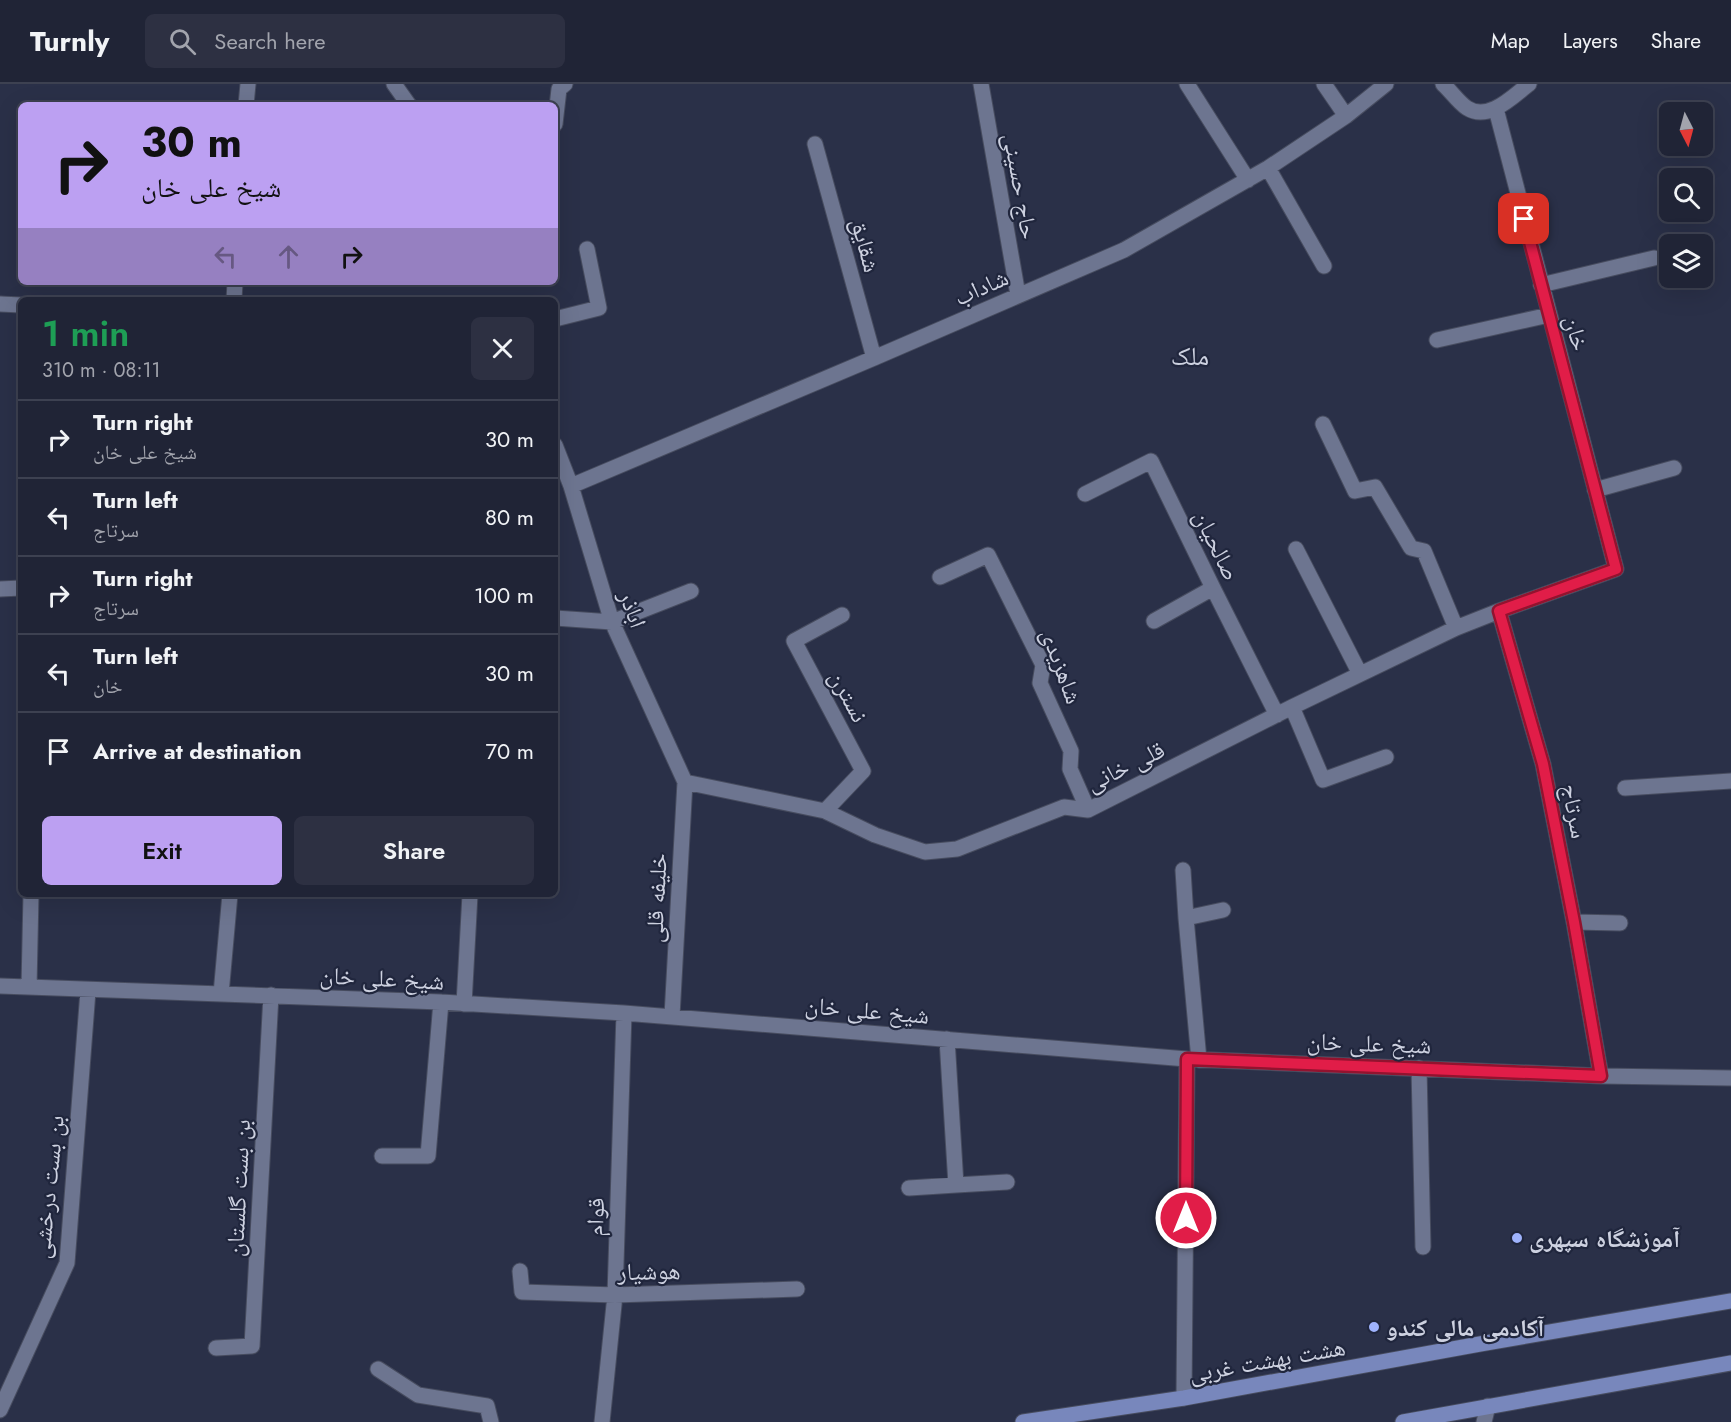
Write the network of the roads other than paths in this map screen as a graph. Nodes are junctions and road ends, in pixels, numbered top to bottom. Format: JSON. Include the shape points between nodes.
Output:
{"nodes":[{"id":1,"x":248,"y":84,"type":"edge"},
{"id":2,"x":394,"y":84,"type":"edge"},
{"id":3,"x":565,"y":84,"type":"edge"},
{"id":4,"x":981,"y":84,"type":"edge"},
{"id":5,"x":1188,"y":84,"type":"edge"},
{"id":6,"x":1323,"y":84,"type":"edge"},
{"id":7,"x":1386,"y":84,"type":"edge"},
{"id":8,"x":1443,"y":84,"type":"edge"},
{"id":9,"x":1529,"y":84,"type":"edge"},
{"id":10,"x":246,"y":102,"type":"edge"},
{"id":11,"x":407,"y":102,"type":"edge"},
{"id":12,"x":558,"y":102,"type":"edge"},
{"id":13,"x":1496,"y":109,"type":"junction"},
{"id":14,"x":1346,"y":116,"type":"junction"},
{"id":15,"x":815,"y":144,"type":"dead end"},
{"id":16,"x":1268,"y":168,"type":"junction"},
{"id":17,"x":1248,"y":180,"type":"junction"},
{"id":18,"x":587,"y":249,"type":"dead end"},
{"id":19,"x":1654,"y":258,"type":"dead end"},
{"id":20,"x":1324,"y":266,"type":"dead end"},
{"id":21,"x":1541,"y":285,"type":"junction"},
{"id":22,"x":1018,"y":295,"type":"junction"},
{"id":23,"x":0,"y":304,"type":"edge"},
{"id":24,"x":18,"y":305,"type":"edge"},
{"id":25,"x":1549,"y":315,"type":"junction"},
{"id":26,"x":558,"y":319,"type":"edge"},
{"id":27,"x":1437,"y":340,"type":"dead end"},
{"id":28,"x":874,"y":358,"type":"junction"},
{"id":29,"x":1323,"y":424,"type":"dead end"},
{"id":30,"x":558,"y":453,"type":"edge"},
{"id":31,"x":1674,"y":468,"type":"dead end"},
{"id":32,"x":571,"y":486,"type":"junction"},
{"id":33,"x":1595,"y":490,"type":"junction"},
{"id":34,"x":1085,"y":494,"type":"dead end"},
{"id":35,"x":1296,"y":549,"type":"dead end"},
{"id":36,"x":940,"y":577,"type":"dead end"},
{"id":37,"x":18,"y":588,"type":"edge"},
{"id":38,"x":1213,"y":588,"type":"junction"},
{"id":39,"x":0,"y":589,"type":"edge"},
{"id":40,"x":691,"y":591,"type":"dead end"},
{"id":41,"x":1499,"y":611,"type":"junction"},
{"id":42,"x":842,"y":615,"type":"dead end"},
{"id":43,"x":558,"y":618,"type":"edge"},
{"id":44,"x":1154,"y":621,"type":"dead end"},
{"id":45,"x":612,"y":622,"type":"junction"},
{"id":46,"x":1456,"y":628,"type":"junction"},
{"id":47,"x":1360,"y":674,"type":"junction"},
{"id":48,"x":1292,"y":707,"type":"junction"},
{"id":49,"x":1277,"y":715,"type":"junction"},
{"id":50,"x":1386,"y":757,"type":"dead end"},
{"id":51,"x":1731,"y":781,"type":"edge"},
{"id":52,"x":685,"y":782,"type":"junction"},
{"id":53,"x":1625,"y":788,"type":"dead end"},
{"id":54,"x":1088,"y":810,"type":"junction"},
{"id":55,"x":825,"y":811,"type":"junction"},
{"id":56,"x":1183,"y":870,"type":"dead end"},
{"id":57,"x":31,"y":897,"type":"edge"},
{"id":58,"x":230,"y":897,"type":"edge"},
{"id":59,"x":470,"y":897,"type":"edge"},
{"id":60,"x":1223,"y":910,"type":"dead end"},
{"id":61,"x":1186,"y":918,"type":"junction"},
{"id":62,"x":1574,"y":922,"type":"junction"},
{"id":63,"x":1620,"y":923,"type":"dead end"},
{"id":64,"x":0,"y":986,"type":"edge"},
{"id":65,"x":28,"y":987,"type":"junction"},
{"id":66,"x":88,"y":991,"type":"junction"},
{"id":67,"x":221,"y":994,"type":"junction"},
{"id":68,"x":272,"y":995,"type":"junction"},
{"id":69,"x":441,"y":1002,"type":"junction"},
{"id":70,"x":464,"y":1004,"type":"junction"},
{"id":71,"x":624,"y":1013,"type":"junction"},
{"id":72,"x":672,"y":1016,"type":"junction"},
{"id":73,"x":947,"y":1039,"type":"junction"},
{"id":74,"x":1193,"y":1060,"type":"junction"},
{"id":75,"x":1419,"y":1068,"type":"junction"},
{"id":76,"x":1601,"y":1076,"type":"junction"},
{"id":77,"x":1731,"y":1078,"type":"edge"},
{"id":78,"x":382,"y":1156,"type":"dead end"},
{"id":79,"x":1007,"y":1182,"type":"dead end"},
{"id":80,"x":956,"y":1185,"type":"junction"},
{"id":81,"x":909,"y":1188,"type":"dead end"},
{"id":82,"x":1423,"y":1247,"type":"dead end"},
{"id":83,"x":520,"y":1271,"type":"dead end"},
{"id":84,"x":797,"y":1289,"type":"dead end"},
{"id":85,"x":615,"y":1295,"type":"junction"},
{"id":86,"x":1731,"y":1301,"type":"edge"},
{"id":87,"x":216,"y":1348,"type":"dead end"},
{"id":88,"x":1731,"y":1363,"type":"edge"},
{"id":89,"x":378,"y":1369,"type":"dead end"},
{"id":90,"x":1184,"y":1398,"type":"junction"},
{"id":91,"x":1488,"y":1406,"type":"junction"},
{"id":92,"x":0,"y":1410,"type":"edge"},
{"id":93,"x":491,"y":1422,"type":"edge"},
{"id":94,"x":602,"y":1422,"type":"edge"},
{"id":95,"x":1023,"y":1422,"type":"edge"},
{"id":96,"x":1403,"y":1422,"type":"edge"},
{"id":97,"x":1484,"y":1422,"type":"edge"}],
"edges":[{"from":1,"to":10,"type":"street"},
{"from":2,"to":11,"type":"street"},
{"from":3,"to":12,"type":"street","via":[[559,89]]},
{"from":4,"to":22,"type":"street","name":"حاج حسینی"},
{"from":5,"to":17,"type":"street"},
{"from":6,"to":14,"type":"street"},
{"from":7,"to":14,"type":"street","name":"شاداب"},
{"from":8,"to":13,"type":"street","via":[[1468,109]]},
{"from":9,"to":13,"type":"street"},
{"from":13,"to":21,"type":"street","name":"خان"},
{"from":14,"to":16,"type":"street","name":"شاداب"},
{"from":15,"to":28,"type":"street","name":"شقایق"},
{"from":16,"to":17,"type":"street","name":"شاداب"},
{"from":16,"to":20,"type":"street"},
{"from":17,"to":22,"type":"street","name":"شاداب","via":[[1124,250]]},
{"from":18,"to":26,"type":"street","via":[[599,308]]},
{"from":19,"to":21,"type":"street"},
{"from":21,"to":25,"type":"street","name":"خان"},
{"from":22,"to":28,"type":"street","name":"شاداب"},
{"from":23,"to":24,"type":"street"},
{"from":25,"to":27,"type":"street"},
{"from":25,"to":33,"type":"street","name":"خان"},
{"from":28,"to":32,"type":"street","name":"شاداب"},
{"from":29,"to":46,"type":"street","via":[[1355,491],[1375,487],[1411,548],[1424,551]]},
{"from":30,"to":32,"type":"street","name":"اباذر"},
{"from":31,"to":33,"type":"street"},
{"from":32,"to":45,"type":"street","name":"اباذر"},
{"from":33,"to":41,"type":"street","name":"خان","via":[[1616,569]]},
{"from":34,"to":38,"type":"street","name":"صالحیان","via":[[1151,461]]},
{"from":35,"to":47,"type":"street"},
{"from":36,"to":54,"type":"street","name":"شاهزیدی","via":[[988,555],[1043,665],[1040,683],[1071,751],[1070,769]]},
{"from":37,"to":39,"type":"street"},
{"from":38,"to":44,"type":"street"},
{"from":38,"to":49,"type":"street","name":"صالحیان"},
{"from":40,"to":45,"type":"street"},
{"from":41,"to":46,"type":"street","name":"قلی خانی"},
{"from":41,"to":62,"type":"street","name":"سرتاج","via":[[1543,764]]},
{"from":42,"to":55,"type":"street","name":"نسترن","via":[[794,641],[863,771]]},
{"from":43,"to":45,"type":"street"},
{"from":45,"to":52,"type":"street","name":"اباذر"},
{"from":46,"to":47,"type":"street","name":"قلی خانی"},
{"from":47,"to":48,"type":"street","name":"قلی خانی"},
{"from":48,"to":49,"type":"street","name":"قلی خانی"},
{"from":48,"to":50,"type":"street","via":[[1323,780]]},
{"from":49,"to":54,"type":"street","name":"قلی خانی"},
{"from":51,"to":53,"type":"street"},
{"from":52,"to":55,"type":"street","name":"قلی خانی"},
{"from":52,"to":72,"type":"street","name":"خلیفه قلی"},
{"from":54,"to":55,"type":"street","name":"قلی خانی","via":[[1064,807],[957,849],[925,852],[875,835]]},
{"from":56,"to":61,"type":"street"},
{"from":57,"to":65,"type":"street"},
{"from":58,"to":67,"type":"street"},
{"from":59,"to":70,"type":"street"},
{"from":60,"to":61,"type":"street"},
{"from":61,"to":74,"type":"street"},
{"from":62,"to":63,"type":"street"},
{"from":62,"to":76,"type":"street","name":"سرتاج"},
{"from":64,"to":65,"type":"street","name":"شیخ علی خان"},
{"from":65,"to":66,"type":"street","name":"شیخ علی خان"},
{"from":66,"to":67,"type":"street","name":"شیخ علی خان"},
{"from":66,"to":92,"type":"street","name":"بن بست درخشی","via":[[67,1263]]},
{"from":67,"to":68,"type":"street","name":"شیخ علی خان"},
{"from":68,"to":69,"type":"street","name":"شیخ علی خان"},
{"from":68,"to":87,"type":"street","name":"بن بست گلستان","via":[[252,1346]]},
{"from":69,"to":70,"type":"street","name":"شیخ علی خان"},
{"from":69,"to":78,"type":"street","via":[[428,1156]]},
{"from":70,"to":71,"type":"street","name":"شیخ علی خان"},
{"from":71,"to":72,"type":"street","name":"شیخ علی خان"},
{"from":71,"to":85,"type":"street","name":"قوام"},
{"from":72,"to":73,"type":"street","name":"شیخ علی خان"},
{"from":73,"to":74,"type":"street","name":"شیخ علی خان"},
{"from":73,"to":80,"type":"street"},
{"from":74,"to":75,"type":"street","name":"شیخ علی خان"},
{"from":74,"to":90,"type":"street"},
{"from":75,"to":76,"type":"street","name":"شیخ علی خان"},
{"from":75,"to":82,"type":"street"},
{"from":76,"to":77,"type":"street","name":"شیخ علی خان"},
{"from":79,"to":80,"type":"street"},
{"from":80,"to":81,"type":"street"},
{"from":83,"to":85,"type":"street","name":"هوشیار","via":[[522,1292]]},
{"from":84,"to":85,"type":"street","name":"هوشیار"},
{"from":85,"to":94,"type":"street","name":"قوام"},
{"from":86,"to":90,"type":"main road","name":"هشت بهشت غربی"},
{"from":88,"to":91,"type":"main road"},
{"from":89,"to":93,"type":"street","via":[[418,1395],[487,1406]]},
{"from":90,"to":95,"type":"main road","name":"هشت بهشت غربی"},
{"from":91,"to":96,"type":"main road"},
{"from":91,"to":97,"type":"street"}]}
